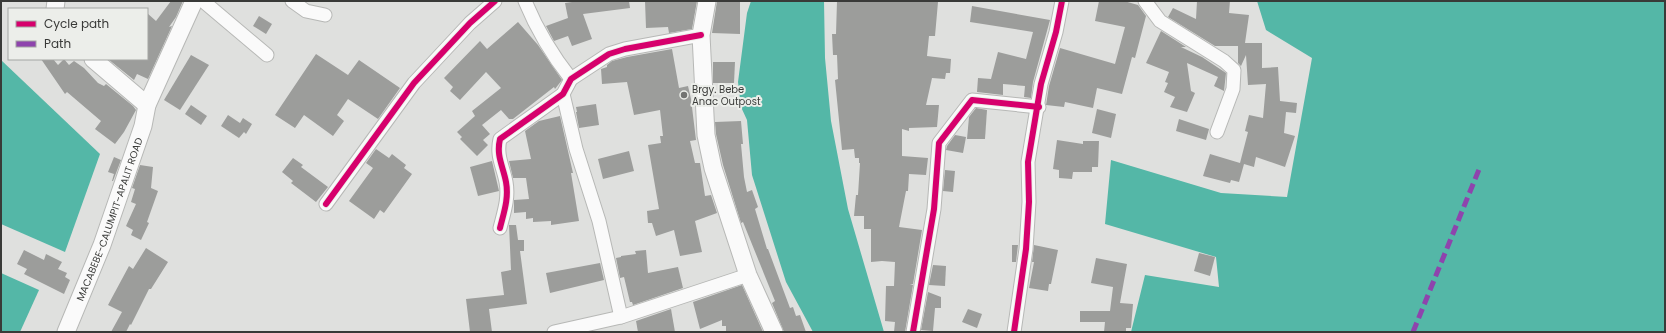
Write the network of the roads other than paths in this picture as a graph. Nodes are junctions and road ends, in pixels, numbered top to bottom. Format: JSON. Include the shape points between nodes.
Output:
{"nodes":[{"id":1,"x":194,"y":1,"type":"edge"},
{"id":2,"x":203,"y":1,"type":"edge"},
{"id":3,"x":292,"y":1,"type":"edge"},
{"id":4,"x":496,"y":1,"type":"edge"},
{"id":5,"x":525,"y":1,"type":"edge"},
{"id":6,"x":707,"y":1,"type":"edge"},
{"id":7,"x":1062,"y":1,"type":"edge"},
{"id":8,"x":1145,"y":1,"type":"edge"},
{"id":9,"x":325,"y":15,"type":"dead end"},
{"id":10,"x":701,"y":35,"type":"junction"},
{"id":11,"x":267,"y":55,"type":"dead end"},
{"id":12,"x":94,"y":60,"type":"edge"},
{"id":13,"x":571,"y":80,"type":"junction"},
{"id":14,"x":563,"y":94,"type":"junction"},
{"id":15,"x":147,"y":105,"type":"junction"},
{"id":16,"x":1039,"y":107,"type":"junction"},
{"id":17,"x":1217,"y":132,"type":"dead end"},
{"id":18,"x":326,"y":204,"type":"dead end"},
{"id":19,"x":500,"y":228,"type":"dead end"},
{"id":20,"x":748,"y":275,"type":"junction"},
{"id":21,"x":621,"y":317,"type":"junction"},
{"id":22,"x":66,"y":332,"type":"edge"},
{"id":23,"x":554,"y":332,"type":"edge"},
{"id":24,"x":774,"y":332,"type":"edge"},
{"id":25,"x":913,"y":332,"type":"edge"},
{"id":26,"x":1014,"y":332,"type":"edge"}],
"edges":[{"from":1,"to":15,"type":"main road","name":"MACABEBE-CALUMPIT-APALIT ROAD"},
{"from":2,"to":11,"type":"street"},
{"from":3,"to":9,"type":"street","via":[[306,11]]},
{"from":4,"to":18,"type":"street","via":[[470,23],[414,83]]},
{"from":5,"to":13,"type":"street","via":[[553,55]]},
{"from":6,"to":10,"type":"main road"},
{"from":7,"to":16,"type":"street","via":[[1041,84]]},
{"from":8,"to":17,"type":"street","via":[[1160,21],[1234,70],[1233,89]]},
{"from":10,"to":13,"type":"street","via":[[625,48],[609,54]]},
{"from":10,"to":20,"type":"main road","via":[[706,134],[715,175]]},
{"from":12,"to":15,"type":"main road"},
{"from":13,"to":14,"type":"street"},
{"from":14,"to":19,"type":"street","via":[[500,140],[497,150],[506,182],[507,204]]},
{"from":14,"to":21,"type":"street","via":[[576,148],[599,221]]},
{"from":15,"to":22,"type":"main road","name":"MACABEBE-CALUMPIT-APALIT ROAD","via":[[143,126],[102,245]]},
{"from":16,"to":25,"type":"street","via":[[972,100],[939,143],[934,209]]},
{"from":16,"to":26,"type":"street","via":[[1028,162],[1026,249]]},
{"from":20,"to":21,"type":"street"},
{"from":20,"to":24,"type":"main road"},
{"from":21,"to":23,"type":"street"}]}
